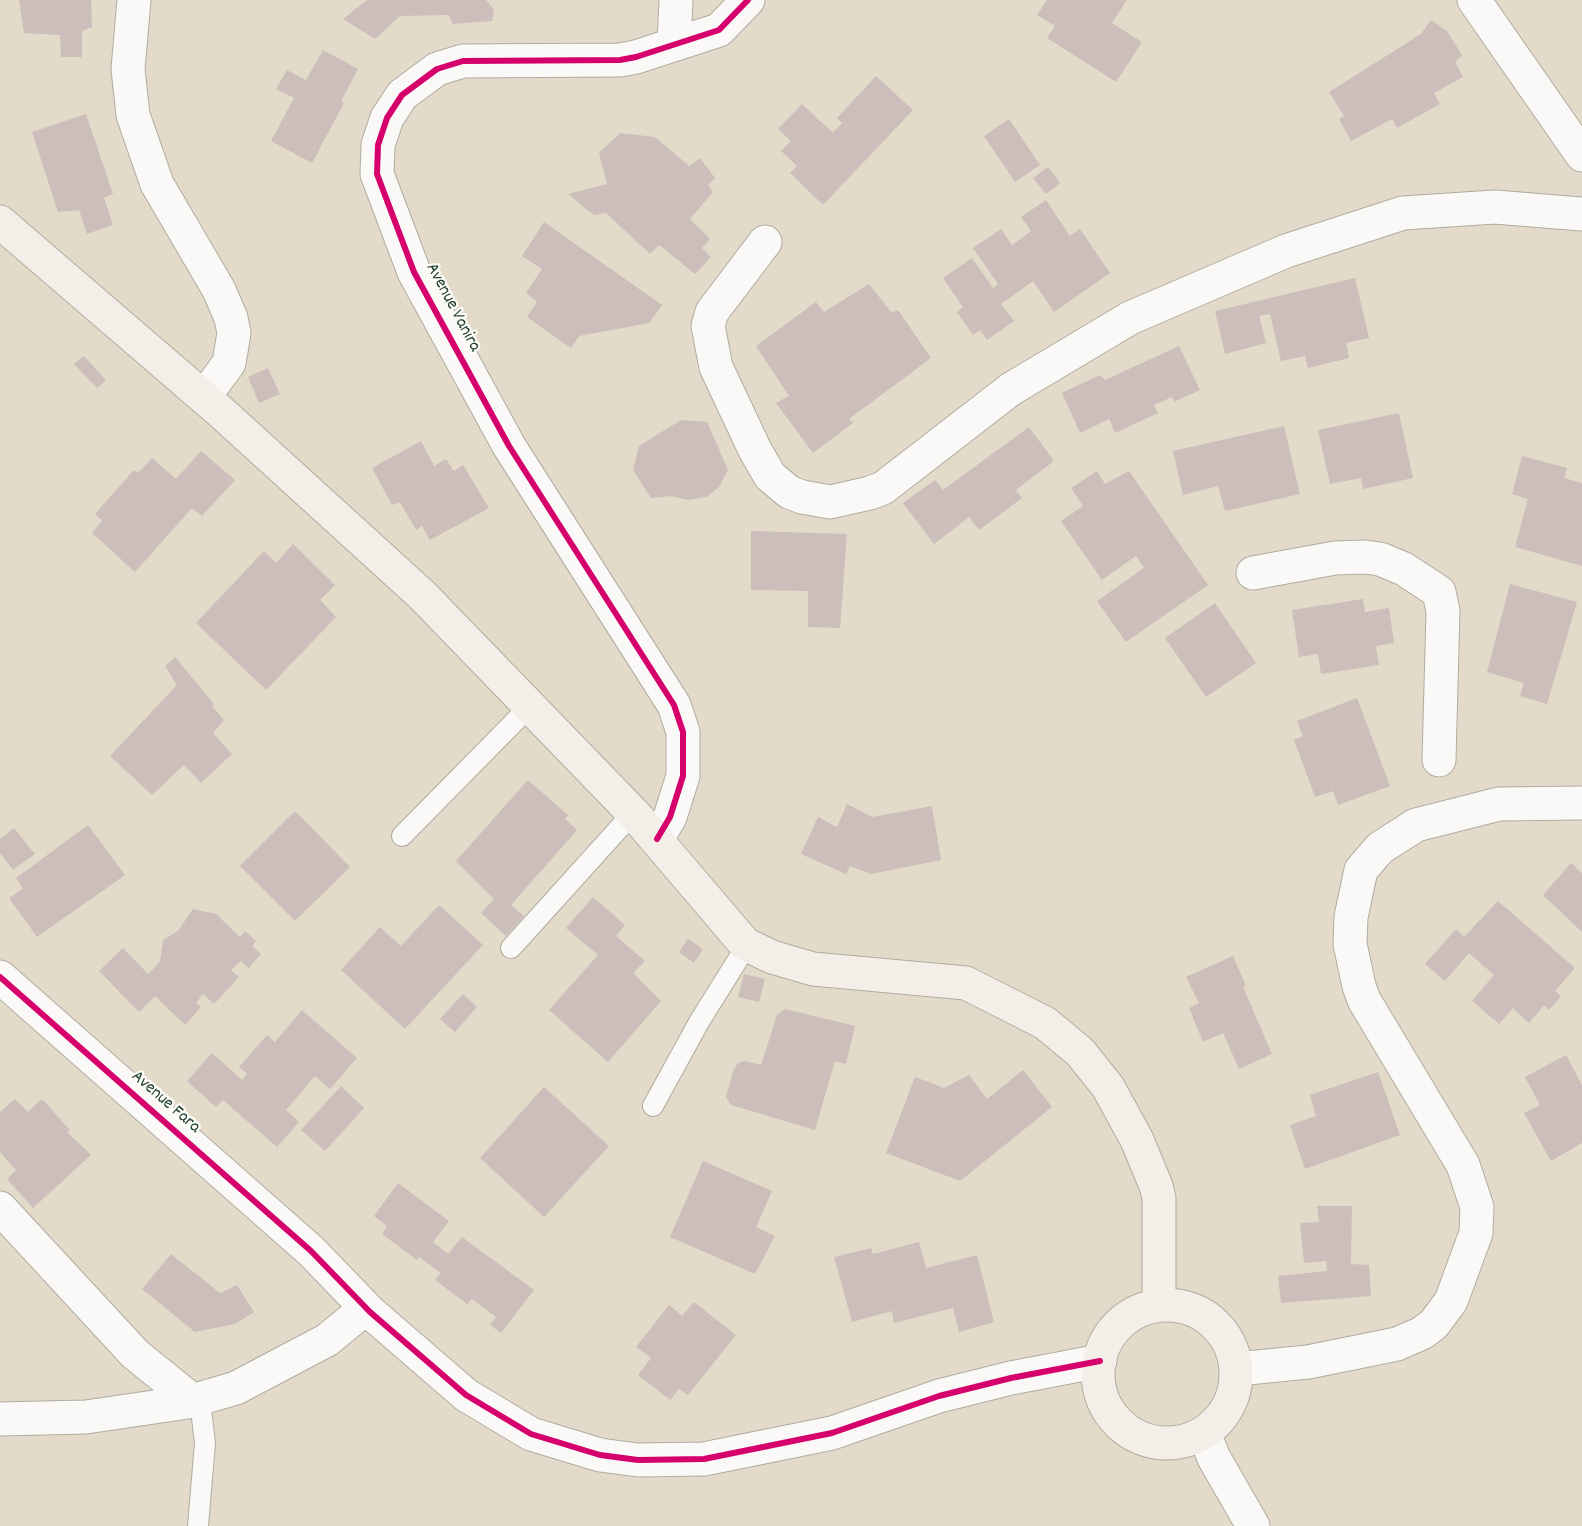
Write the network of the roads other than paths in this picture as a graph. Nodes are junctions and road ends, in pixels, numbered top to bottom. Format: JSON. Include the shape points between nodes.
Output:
{"nodes":[{"id":1,"x":134,"y":0,"type":"edge"},
{"id":2,"x":676,"y":0,"type":"edge"},
{"id":3,"x":748,"y":0,"type":"edge"},
{"id":4,"x":1474,"y":0,"type":"edge"},
{"id":5,"x":674,"y":44,"type":"junction"},
{"id":6,"x":1582,"y":155,"type":"edge"},
{"id":7,"x":1582,"y":214,"type":"edge"},
{"id":8,"x":0,"y":222,"type":"edge"},
{"id":9,"x":765,"y":242,"type":"dead end"},
{"id":10,"x":204,"y":397,"type":"junction"},
{"id":11,"x":1253,"y":573,"type":"dead end"},
{"id":12,"x":530,"y":706,"type":"junction"},
{"id":13,"x":1439,"y":760,"type":"dead end"},
{"id":14,"x":1582,"y":803,"type":"edge"},
{"id":15,"x":633,"y":813,"type":"junction"},
{"id":16,"x":663,"y":828,"type":"junction"},
{"id":17,"x":402,"y":836,"type":"dead end"},
{"id":18,"x":747,"y":945,"type":"junction"},
{"id":19,"x":511,"y":948,"type":"dead end"},
{"id":20,"x":0,"y":977,"type":"edge"},
{"id":21,"x":654,"y":1106,"type":"dead end"},
{"id":22,"x":0,"y":1208,"type":"edge"},
{"id":23,"x":1159,"y":1305,"type":"junction"},
{"id":24,"x":366,"y":1308,"type":"junction"},
{"id":25,"x":1100,"y":1361,"type":"junction"},
{"id":26,"x":1237,"y":1369,"type":"junction"},
{"id":27,"x":195,"y":1400,"type":"junction"},
{"id":28,"x":0,"y":1419,"type":"edge"},
{"id":29,"x":1204,"y":1434,"type":"junction"},
{"id":30,"x":198,"y":1526,"type":"edge"},
{"id":31,"x":1253,"y":1526,"type":"edge"}],
"edges":[{"from":1,"to":10,"type":"street","via":[[128,69],[133,115],[157,184],[219,290],[233,326],[229,363]]},
{"from":2,"to":5,"type":"street"},
{"from":3,"to":5,"type":"street","name":"Avenue Vanira","via":[[719,30]]},
{"from":4,"to":6,"type":"street"},
{"from":5,"to":16,"type":"street","name":"Avenue Vanira","via":[[620,60],[463,61],[437,69],[402,95],[387,118],[378,145],[377,174],[414,272],[509,446],[674,705],[683,732],[683,776]]},
{"from":7,"to":9,"type":"street","via":[[1495,207],[1403,213],[1286,251],[1130,318],[1011,389],[883,488],[830,502],[789,492],[770,476],[716,367],[708,326],[712,312]]},
{"from":8,"to":10,"type":"main road"},
{"from":10,"to":12,"type":"main road","via":[[422,595]]},
{"from":11,"to":13,"type":"street","via":[[1335,558],[1365,557],[1404,569],[1439,592],[1443,611]]},
{"from":12,"to":15,"type":"main road"},
{"from":12,"to":17,"type":"lane"},
{"from":14,"to":26,"type":"street","via":[[1499,804],[1416,825],[1380,848],[1361,870],[1350,944],[1359,986],[1463,1165],[1478,1207],[1476,1233],[1451,1301],[1422,1333],[1397,1344],[1308,1362]]},
{"from":15,"to":16,"type":"main road"},
{"from":15,"to":19,"type":"lane"},
{"from":16,"to":18,"type":"main road","via":[[667,856]]},
{"from":18,"to":21,"type":"lane","via":[[699,1022]]},
{"from":18,"to":23,"type":"main road","via":[[813,969],[966,983],[1045,1023],[1080,1052],[1113,1096],[1156,1186]]},
{"from":20,"to":24,"type":"street","name":"Avenue Fara","via":[[311,1251]]},
{"from":22,"to":27,"type":"street","via":[[135,1353]]},
{"from":23,"to":25,"type":"main road","via":[[1127,1318],[1105,1344]]},
{"from":23,"to":26,"type":"main road","via":[[1181,1306],[1202,1314],[1220,1328],[1232,1347]]},
{"from":24,"to":25,"type":"street","name":"Avenue Fara","via":[[466,1395],[531,1434],[600,1455],[638,1460],[704,1459],[757,1450],[832,1432],[939,1396]]},
{"from":24,"to":27,"type":"street","via":[[336,1334],[250,1383]]},
{"from":25,"to":29,"type":"main road","via":[[1098,1378],[1110,1412],[1136,1435],[1170,1444]]},
{"from":26,"to":29,"type":"main road","via":[[1230,1407]]},
{"from":27,"to":28,"type":"street","via":[[86,1417]]},
{"from":27,"to":30,"type":"lane","via":[[201,1410],[205,1443]]},
{"from":29,"to":31,"type":"street"}]}
